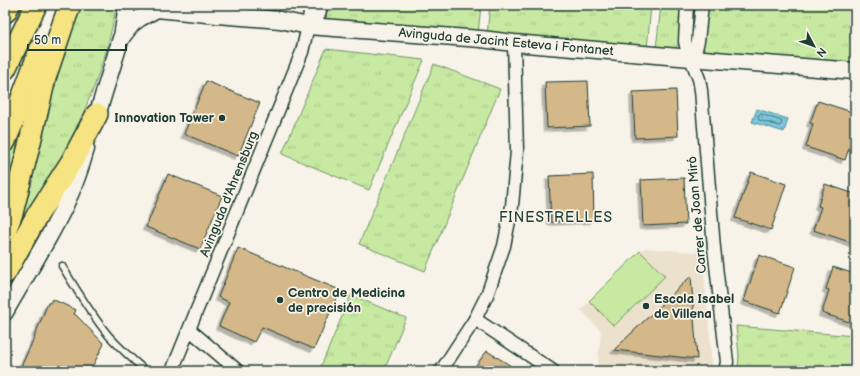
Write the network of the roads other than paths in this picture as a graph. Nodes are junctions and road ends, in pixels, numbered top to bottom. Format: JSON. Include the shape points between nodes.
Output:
{"nodes":[{"id":1,"x":9,"y":5,"type":"edge"},
{"id":2,"x":36,"y":5,"type":"edge"},
{"id":3,"x":61,"y":5,"type":"edge"},
{"id":4,"x":70,"y":5,"type":"edge"},
{"id":5,"x":127,"y":5,"type":"edge"},
{"id":6,"x":687,"y":5,"type":"edge"},
{"id":7,"x":702,"y":5,"type":"edge"},
{"id":8,"x":155,"y":7,"type":"edge"},
{"id":9,"x":317,"y":8,"type":"edge"},
{"id":10,"x":5,"y":12,"type":"edge"},
{"id":11,"x":308,"y":26,"type":"junction"},
{"id":12,"x":335,"y":28,"type":"junction"},
{"id":13,"x":121,"y":38,"type":"junction"},
{"id":14,"x":514,"y":43,"type":"junction"},
{"id":15,"x":691,"y":58,"type":"junction"},
{"id":16,"x":5,"y":69,"type":"edge"},
{"id":17,"x":855,"y":71,"type":"edge"},
{"id":18,"x":97,"y":114,"type":"junction"},
{"id":19,"x":5,"y":141,"type":"edge"},
{"id":20,"x":5,"y":231,"type":"edge"},
{"id":21,"x":62,"y":266,"type":"dead end"},
{"id":22,"x":5,"y":273,"type":"edge"},
{"id":23,"x":5,"y":312,"type":"edge"},
{"id":24,"x":475,"y":319,"type":"junction"},
{"id":25,"x":190,"y":330,"type":"junction"},
{"id":26,"x":146,"y":371,"type":"edge"},
{"id":27,"x":172,"y":371,"type":"edge"},
{"id":28,"x":238,"y":371,"type":"edge"},
{"id":29,"x":441,"y":371,"type":"edge"},
{"id":30,"x":553,"y":371,"type":"edge"},
{"id":31,"x":725,"y":371,"type":"edge"}],
"edges":[{"from":1,"to":10,"type":"highway"},
{"from":2,"to":16,"type":"highway"},
{"from":3,"to":19,"type":"highway","via":[[43,43]]},
{"from":4,"to":20,"type":"highway","via":[[45,78],[12,213]]},
{"from":5,"to":13,"type":"street"},
{"from":6,"to":15,"type":"street","name":"Carrer de Joan Miró","via":[[685,41]]},
{"from":7,"to":15,"type":"street","via":[[698,41]]},
{"from":8,"to":11,"type":"street","name":"Avinguda de Jacint Esteva i Fontanet","via":[[280,20]]},
{"from":8,"to":13,"type":"street","via":[[132,24]]},
{"from":9,"to":11,"type":"street","name":"Avinguda d'Ahrensburg"},
{"from":9,"to":12,"type":"street","via":[[324,22]]},
{"from":11,"to":12,"type":"street","name":"Avinguda de Jacint Esteva i Fontanet"},
{"from":11,"to":25,"type":"street","name":"Avinguda d'Ahrensburg","via":[[302,52]]},
{"from":12,"to":14,"type":"street","name":"Avinguda de Jacint Esteva i Fontanet"},
{"from":13,"to":18,"type":"street"},
{"from":14,"to":15,"type":"street","name":"Avinguda de Jacint Esteva i Fontanet"},
{"from":14,"to":24,"type":"street","via":[[517,151],[512,206],[504,246]]},
{"from":15,"to":17,"type":"street","name":"Avinguda de Jacint Esteva i Fontanet"},
{"from":15,"to":31,"type":"street","name":"Carrer de Joan Miró","via":[[701,90],[714,248],[727,362]]},
{"from":18,"to":22,"type":"highway"},
{"from":18,"to":23,"type":"street","via":[[81,166],[62,211]]},
{"from":21,"to":26,"type":"lane","via":[[108,335]]},
{"from":24,"to":29,"type":"street"},
{"from":24,"to":30,"type":"street"},
{"from":25,"to":27,"type":"street","name":"Avinguda d'Ahrensburg"},
{"from":25,"to":28,"type":"street"}]}
